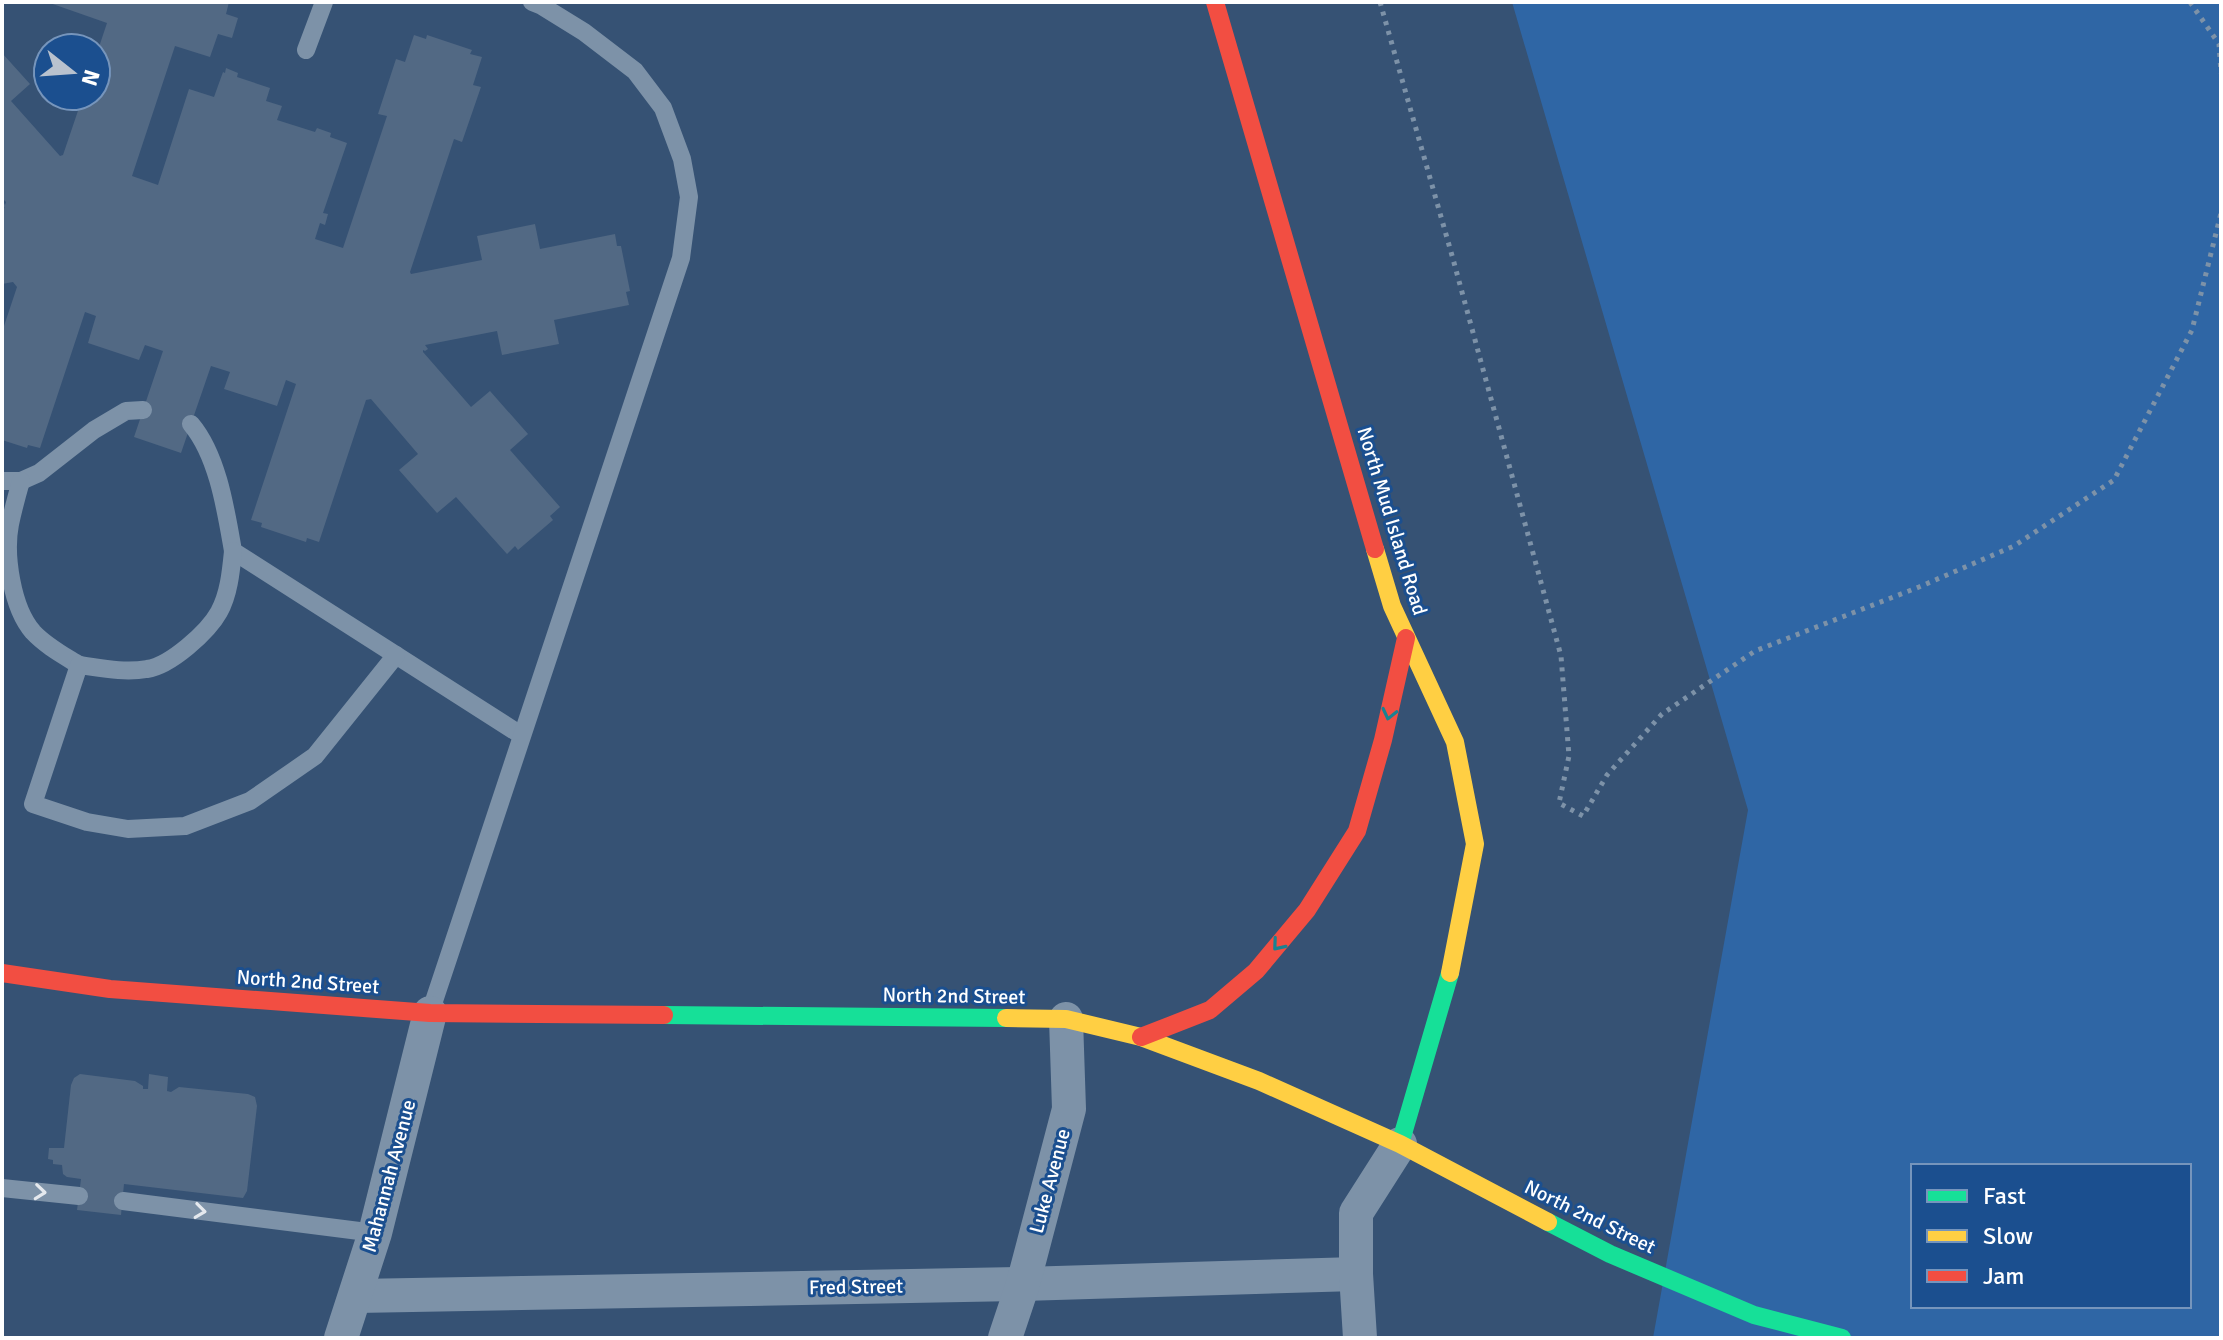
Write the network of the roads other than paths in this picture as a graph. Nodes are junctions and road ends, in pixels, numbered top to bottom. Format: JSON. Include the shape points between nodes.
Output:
{"nodes":[{"id":1,"x":324,"y":2,"type":"edge"},
{"id":2,"x":532,"y":2,"type":"edge"},
{"id":3,"x":1215,"y":2,"type":"edge"},
{"id":4,"x":306,"y":50,"type":"dead end"},
{"id":5,"x":143,"y":410,"type":"dead end"},
{"id":6,"x":191,"y":424,"type":"dead end"},
{"id":7,"x":11,"y":481,"type":"edge"},
{"id":8,"x":233,"y":551,"type":"junction"},
{"id":9,"x":1406,"y":638,"type":"junction"},
{"id":10,"x":396,"y":655,"type":"junction"},
{"id":11,"x":79,"y":665,"type":"junction"},
{"id":12,"x":521,"y":735,"type":"junction"},
{"id":13,"x":2,"y":973,"type":"edge"},
{"id":14,"x":430,"y":1013,"type":"junction"},
{"id":15,"x":1066,"y":1019,"type":"junction"},
{"id":16,"x":1141,"y":1037,"type":"junction"},
{"id":17,"x":1400,"y":1144,"type":"junction"},
{"id":18,"x":2,"y":1188,"type":"edge"},
{"id":19,"x":79,"y":1196,"type":"dead end"},
{"id":20,"x":123,"y":1201,"type":"dead end"},
{"id":21,"x":375,"y":1233,"type":"junction"},
{"id":22,"x":1356,"y":1274,"type":"junction"},
{"id":23,"x":1023,"y":1284,"type":"junction"},
{"id":24,"x":356,"y":1296,"type":"junction"},
{"id":25,"x":341,"y":1338,"type":"edge"},
{"id":26,"x":1005,"y":1338,"type":"edge"},
{"id":27,"x":1360,"y":1338,"type":"edge"},
{"id":28,"x":1842,"y":1338,"type":"edge"}],
"edges":[{"from":1,"to":4,"type":"lane"},
{"from":2,"to":12,"type":"lane","via":[[584,32],[635,71],[663,108],[689,197],[681,258]]},
{"from":3,"to":9,"type":"main road","name":"North Mud Island Road","via":[[1392,606]]},
{"from":5,"to":7,"type":"lane","via":[[126,411],[39,473]]},
{"from":6,"to":8,"type":"lane","via":[[212,464]]},
{"from":7,"to":11,"type":"lane","via":[[8,552],[17,602],[30,629]]},
{"from":8,"to":10,"type":"lane"},
{"from":8,"to":11,"type":"lane","via":[[219,612],[183,651],[151,669]]},
{"from":9,"to":16,"type":"main road","one_way":true,"via":[[1357,831],[1307,910],[1256,971],[1210,1010]]},
{"from":9,"to":17,"type":"main road","name":"North Mud Island Road","via":[[1455,742],[1475,844],[1453,963]]},
{"from":10,"to":11,"type":"lane","via":[[315,756],[250,801],[185,826],[128,829],[33,804]]},
{"from":10,"to":12,"type":"lane"},
{"from":12,"to":14,"type":"lane"},
{"from":13,"to":14,"type":"main road","name":"North 2nd Street","via":[[110,989]]},
{"from":14,"to":15,"type":"main road","name":"North 2nd Street"},
{"from":14,"to":21,"type":"street","name":"Mahannah Avenue"},
{"from":15,"to":16,"type":"main road","name":"North 2nd Street"},
{"from":15,"to":23,"type":"street","name":"Luke Avenue","via":[[1069,1109]]},
{"from":16,"to":17,"type":"main road","name":"North 2nd Street","via":[[1259,1081]]},
{"from":17,"to":22,"type":"street","via":[[1356,1213]]},
{"from":17,"to":28,"type":"main road","name":"North 2nd Street","via":[[1610,1254],[1754,1315]]},
{"from":18,"to":19,"type":"lane","one_way":true},
{"from":20,"to":21,"type":"lane","one_way":true},
{"from":21,"to":24,"type":"street","name":"Mahannah Avenue"},
{"from":22,"to":23,"type":"street","name":"Fred Street"},
{"from":22,"to":27,"type":"street"},
{"from":23,"to":24,"type":"street","name":"Fred Street"},
{"from":23,"to":26,"type":"street","name":"Luke Avenue"},
{"from":24,"to":25,"type":"street","name":"Mahannah Avenue"}]}
